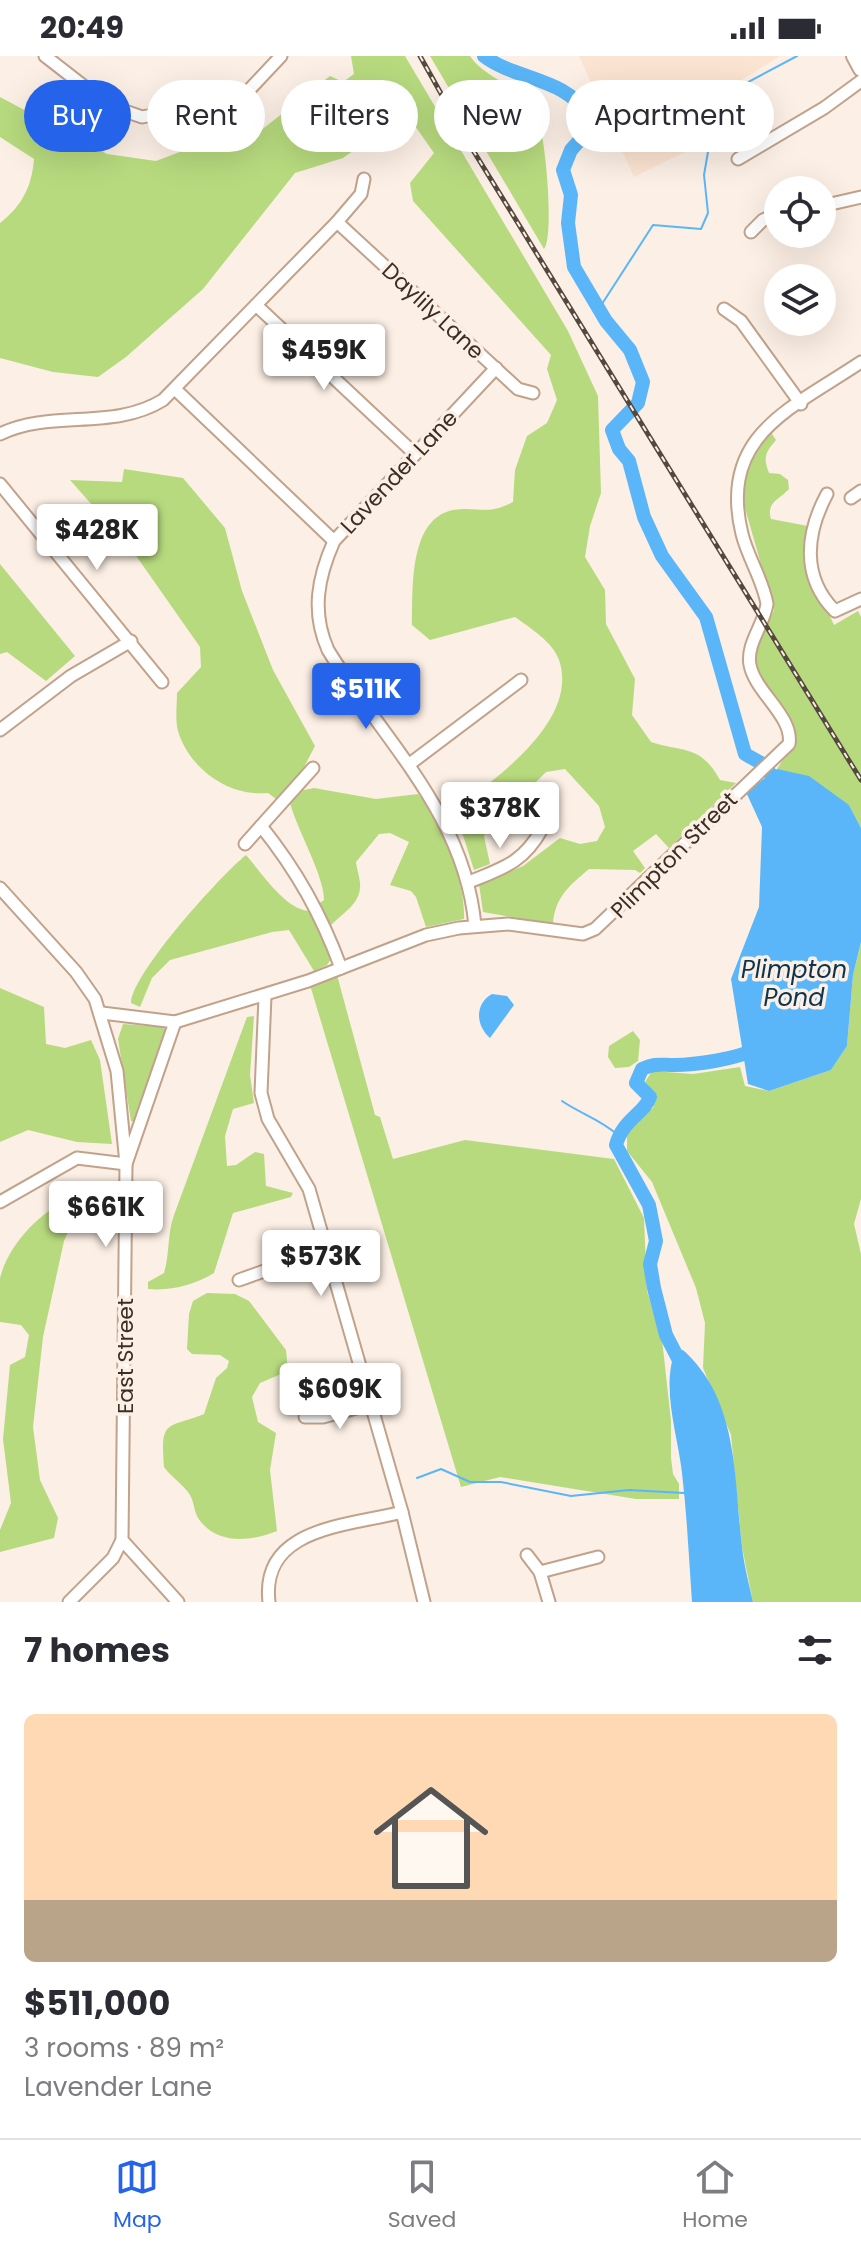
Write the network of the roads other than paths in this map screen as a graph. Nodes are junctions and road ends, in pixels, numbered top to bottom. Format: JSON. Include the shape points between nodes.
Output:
{"nodes":[{"id":1,"x":45,"y":56,"type":"edge"},
{"id":2,"x":281,"y":56,"type":"edge"},
{"id":3,"x":854,"y":56,"type":"edge"},
{"id":4,"x":861,"y":69,"type":"edge"},
{"id":5,"x":861,"y":81,"type":"edge"},
{"id":6,"x":738,"y":159,"type":"dead end"},
{"id":7,"x":364,"y":179,"type":"dead end"},
{"id":8,"x":861,"y":197,"type":"edge"},
{"id":9,"x":836,"y":203,"type":"edge"},
{"id":10,"x":337,"y":222,"type":"junction"},
{"id":11,"x":764,"y":223,"type":"edge"},
{"id":12,"x":751,"y":232,"type":"dead end"},
{"id":13,"x":256,"y":305,"type":"junction"},
{"id":14,"x":724,"y":309,"type":"dead end"},
{"id":15,"x":861,"y":362,"type":"edge"},
{"id":16,"x":496,"y":368,"type":"junction"},
{"id":17,"x":176,"y":390,"type":"junction"},
{"id":18,"x":533,"y":393,"type":"dead end"},
{"id":19,"x":801,"y":404,"type":"junction"},
{"id":20,"x":0,"y":434,"type":"edge"},
{"id":21,"x":415,"y":454,"type":"junction"},
{"id":22,"x":0,"y":484,"type":"edge"},
{"id":23,"x":827,"y":494,"type":"dead end"},
{"id":24,"x":334,"y":541,"type":"junction"},
{"id":25,"x":861,"y":599,"type":"edge"},
{"id":26,"x":131,"y":641,"type":"junction"},
{"id":27,"x":521,"y":680,"type":"dead end"},
{"id":28,"x":162,"y":682,"type":"dead end"},
{"id":29,"x":0,"y":730,"type":"edge"},
{"id":30,"x":411,"y":763,"type":"junction"},
{"id":31,"x":313,"y":768,"type":"dead end"},
{"id":32,"x":261,"y":826,"type":"junction"},
{"id":33,"x":542,"y":829,"type":"dead end"},
{"id":34,"x":245,"y":844,"type":"dead end"},
{"id":35,"x":469,"y":882,"type":"junction"},
{"id":36,"x":0,"y":888,"type":"edge"},
{"id":37,"x":475,"y":926,"type":"junction"},
{"id":38,"x":341,"y":968,"type":"junction"},
{"id":39,"x":265,"y":996,"type":"junction"},
{"id":40,"x":102,"y":1013,"type":"junction"},
{"id":41,"x":175,"y":1022,"type":"junction"},
{"id":42,"x":126,"y":1164,"type":"junction"},
{"id":43,"x":0,"y":1202,"type":"edge"},
{"id":44,"x":326,"y":1249,"type":"junction"},
{"id":45,"x":239,"y":1280,"type":"dead end"},
{"id":46,"x":371,"y":1404,"type":"junction"},
{"id":47,"x":305,"y":1417,"type":"dead end"},
{"id":48,"x":402,"y":1512,"type":"junction"},
{"id":49,"x":122,"y":1540,"type":"junction"},
{"id":50,"x":527,"y":1555,"type":"dead end"},
{"id":51,"x":598,"y":1557,"type":"dead end"},
{"id":52,"x":540,"y":1572,"type":"junction"},
{"id":53,"x":69,"y":1602,"type":"edge"},
{"id":54,"x":178,"y":1602,"type":"edge"},
{"id":55,"x":269,"y":1602,"type":"edge"},
{"id":56,"x":424,"y":1602,"type":"edge"},
{"id":57,"x":549,"y":1602,"type":"edge"}],
"edges":[{"from":1,"to":2,"type":"street","via":[[108,105],[142,117],[233,100]]},
{"from":3,"to":4,"type":"main road"},
{"from":5,"to":6,"type":"street"},
{"from":7,"to":10,"type":"street","via":[[361,194]]},
{"from":8,"to":9,"type":"street"},
{"from":10,"to":13,"type":"street"},
{"from":10,"to":16,"type":"street","name":"Daylily Lane"},
{"from":11,"to":12,"type":"street"},
{"from":13,"to":17,"type":"street"},
{"from":13,"to":21,"type":"street"},
{"from":14,"to":19,"type":"street","via":[[741,321]]},
{"from":15,"to":19,"type":"street","name":"Plimpton Street"},
{"from":16,"to":18,"type":"street","name":"Daylily Lane","via":[[518,389]]},
{"from":16,"to":21,"type":"street","name":"Lavender Lane"},
{"from":17,"to":20,"type":"street","via":[[128,415],[30,424]]},
{"from":17,"to":24,"type":"street"},
{"from":19,"to":37,"type":"street","name":"Plimpton Street","via":[[751,445],[737,481],[743,538],[767,601],[750,664],[790,735],[788,745],[595,929],[583,934],[508,924]]},
{"from":21,"to":24,"type":"street","name":"Lavender Lane"},
{"from":22,"to":26,"type":"street"},
{"from":23,"to":25,"type":"street","via":[[813,520],[809,561],[835,611]]},
{"from":24,"to":30,"type":"street","name":"Lavender Lane","via":[[318,589],[321,635]]},
{"from":26,"to":28,"type":"street"},
{"from":26,"to":29,"type":"street","via":[[71,676]]},
{"from":27,"to":30,"type":"street"},
{"from":30,"to":35,"type":"street","name":"Lavender Lane","via":[[454,842]]},
{"from":31,"to":32,"type":"street"},
{"from":32,"to":34,"type":"street"},
{"from":32,"to":38,"type":"street","via":[[320,913]]},
{"from":33,"to":35,"type":"street","via":[[530,851],[515,863]]},
{"from":35,"to":37,"type":"street","name":"Lavender Lane"},
{"from":36,"to":40,"type":"street","name":"East Street","via":[[76,972]]},
{"from":37,"to":38,"type":"street","name":"Plimpton Street","via":[[426,935]]},
{"from":38,"to":39,"type":"street","name":"Plimpton Street"},
{"from":39,"to":41,"type":"street","name":"Plimpton Street"},
{"from":39,"to":44,"type":"street","via":[[261,1093],[268,1119],[309,1189]]},
{"from":40,"to":41,"type":"street","name":"Plimpton Street"},
{"from":40,"to":42,"type":"street","name":"East Street","via":[[117,1071]]},
{"from":41,"to":42,"type":"street"},
{"from":42,"to":43,"type":"street","via":[[77,1158]]},
{"from":42,"to":49,"type":"street","name":"East Street"},
{"from":44,"to":45,"type":"street"},
{"from":44,"to":46,"type":"street"},
{"from":46,"to":47,"type":"street"},
{"from":46,"to":48,"type":"street"},
{"from":48,"to":55,"type":"street","via":[[299,1538],[274,1567]]},
{"from":48,"to":56,"type":"street"},
{"from":49,"to":53,"type":"street","via":[[113,1558]]},
{"from":49,"to":54,"type":"street"},
{"from":50,"to":52,"type":"street"},
{"from":51,"to":52,"type":"street"},
{"from":52,"to":57,"type":"street"}]}
